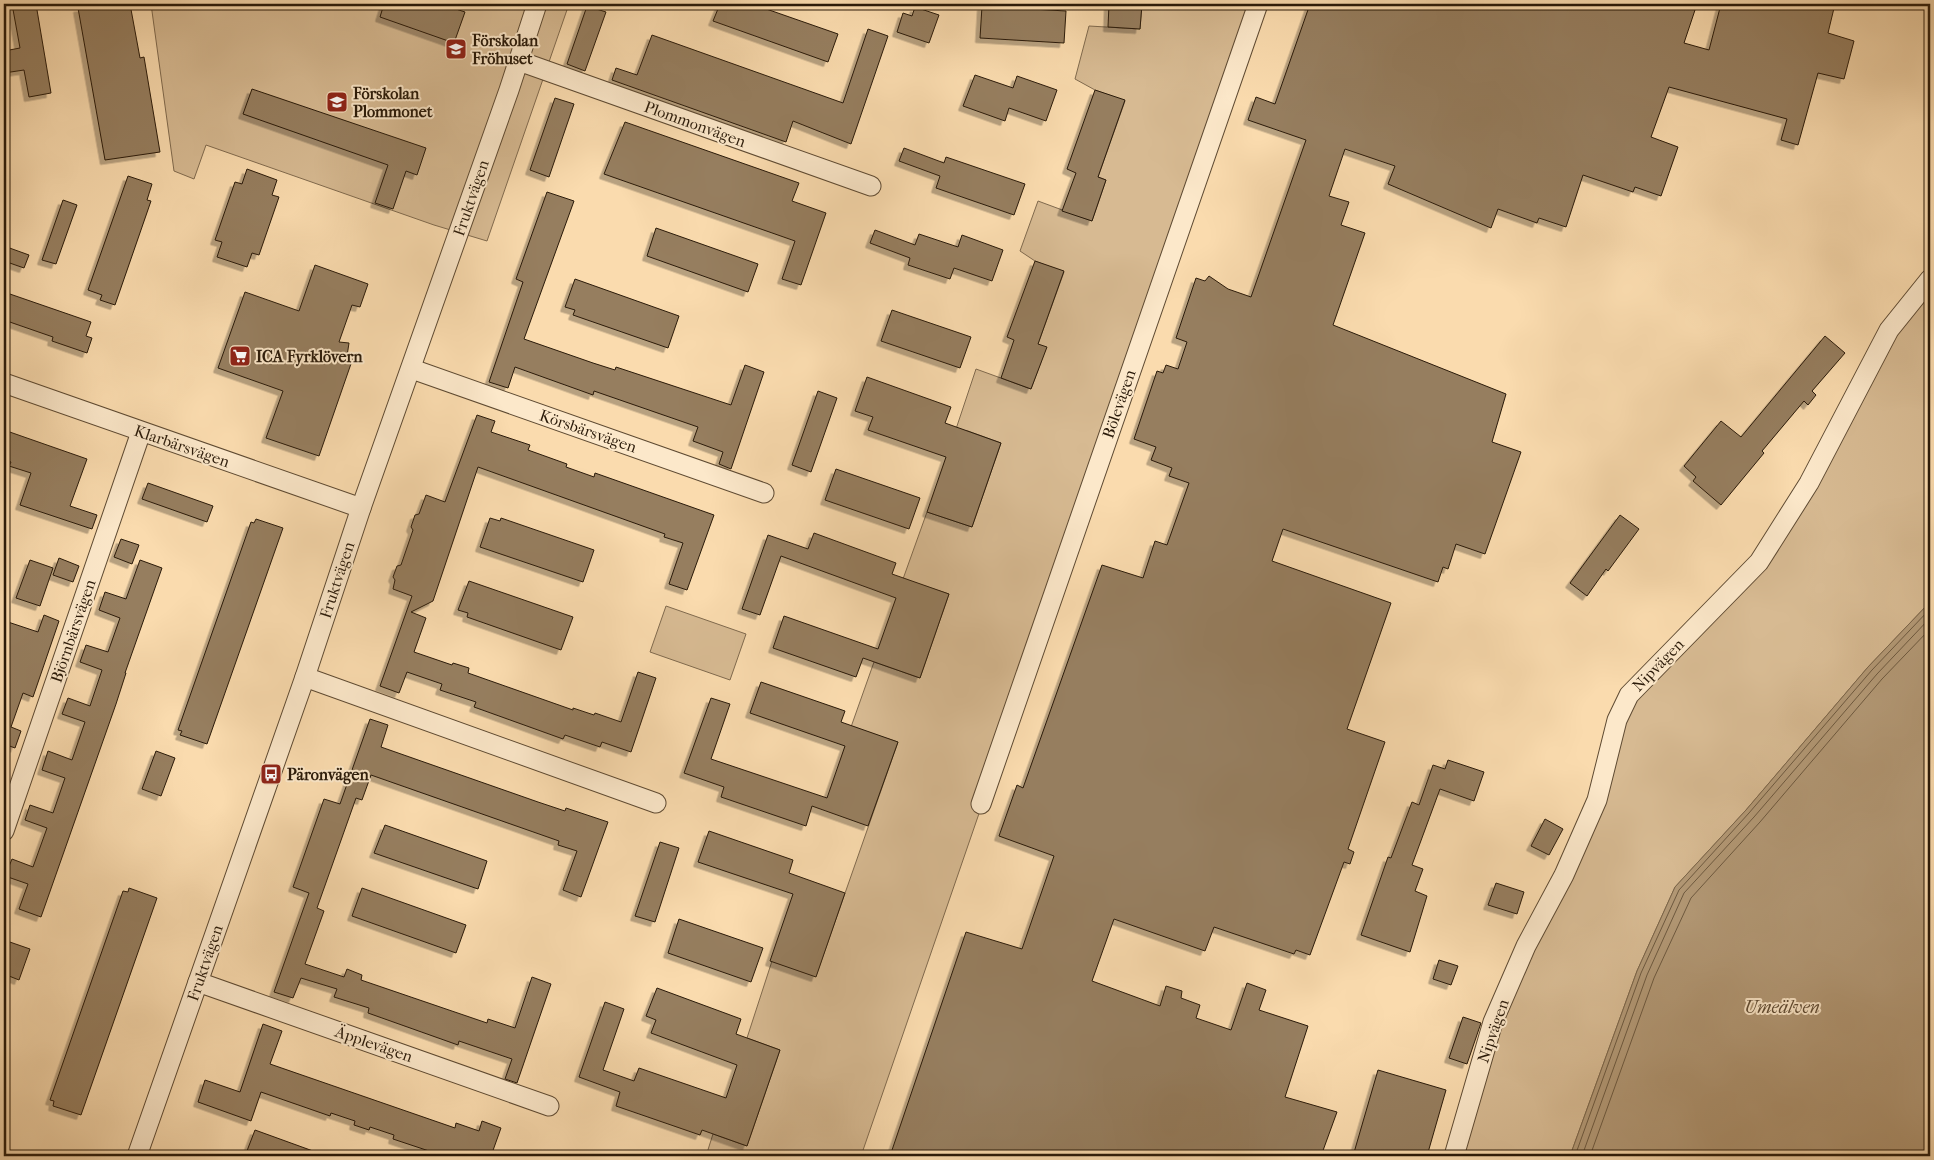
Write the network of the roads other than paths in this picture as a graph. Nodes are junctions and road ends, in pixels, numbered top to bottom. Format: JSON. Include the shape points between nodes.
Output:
{"nodes":[{"id":1,"x":537,"y":4,"type":"edge"},
{"id":2,"x":1258,"y":4,"type":"edge"},
{"id":3,"x":519,"y":61,"type":"junction"},
{"id":4,"x":871,"y":186,"type":"dead end"},
{"id":5,"x":1930,"y":279,"type":"edge"},
{"id":6,"x":412,"y":368,"type":"junction"},
{"id":7,"x":4,"y":383,"type":"edge"},
{"id":8,"x":141,"y":432,"type":"junction"},
{"id":9,"x":764,"y":493,"type":"dead end"},
{"id":10,"x":361,"y":508,"type":"junction"},
{"id":11,"x":305,"y":677,"type":"junction"},
{"id":12,"x":656,"y":803,"type":"dead end"},
{"id":13,"x":981,"y":804,"type":"dead end"},
{"id":14,"x":4,"y":831,"type":"edge"},
{"id":15,"x":198,"y":982,"type":"junction"},
{"id":16,"x":549,"y":1106,"type":"dead end"},
{"id":17,"x":137,"y":1156,"type":"edge"},
{"id":18,"x":1454,"y":1156,"type":"edge"}],
"edges":[{"from":1,"to":3,"type":"street","name":"Fruktvägen"},
{"from":2,"to":13,"type":"street","name":"Bölevägen"},
{"from":3,"to":4,"type":"street","name":"Plommonvägen"},
{"from":3,"to":6,"type":"street","name":"Fruktvägen"},
{"from":5,"to":18,"type":"street","name":"Nipvägen","via":[[1889,330],[1809,483],[1758,562],[1629,695],[1617,720],[1596,800],[1564,875],[1526,946],[1493,1022]]},
{"from":6,"to":9,"type":"street","name":"Körsbärsvägen"},
{"from":6,"to":10,"type":"street","name":"Fruktvägen"},
{"from":7,"to":8,"type":"street","name":"Klarbärsvägen"},
{"from":8,"to":10,"type":"street","name":"Klarbärsvägen"},
{"from":8,"to":14,"type":"street","name":"Björnbärsvägen"},
{"from":10,"to":11,"type":"street","name":"Fruktvägen"},
{"from":11,"to":12,"type":"street"},
{"from":11,"to":15,"type":"street","name":"Fruktvägen"},
{"from":15,"to":16,"type":"street","name":"Äpplevägen"},
{"from":15,"to":17,"type":"street","name":"Fruktvägen"}]}
